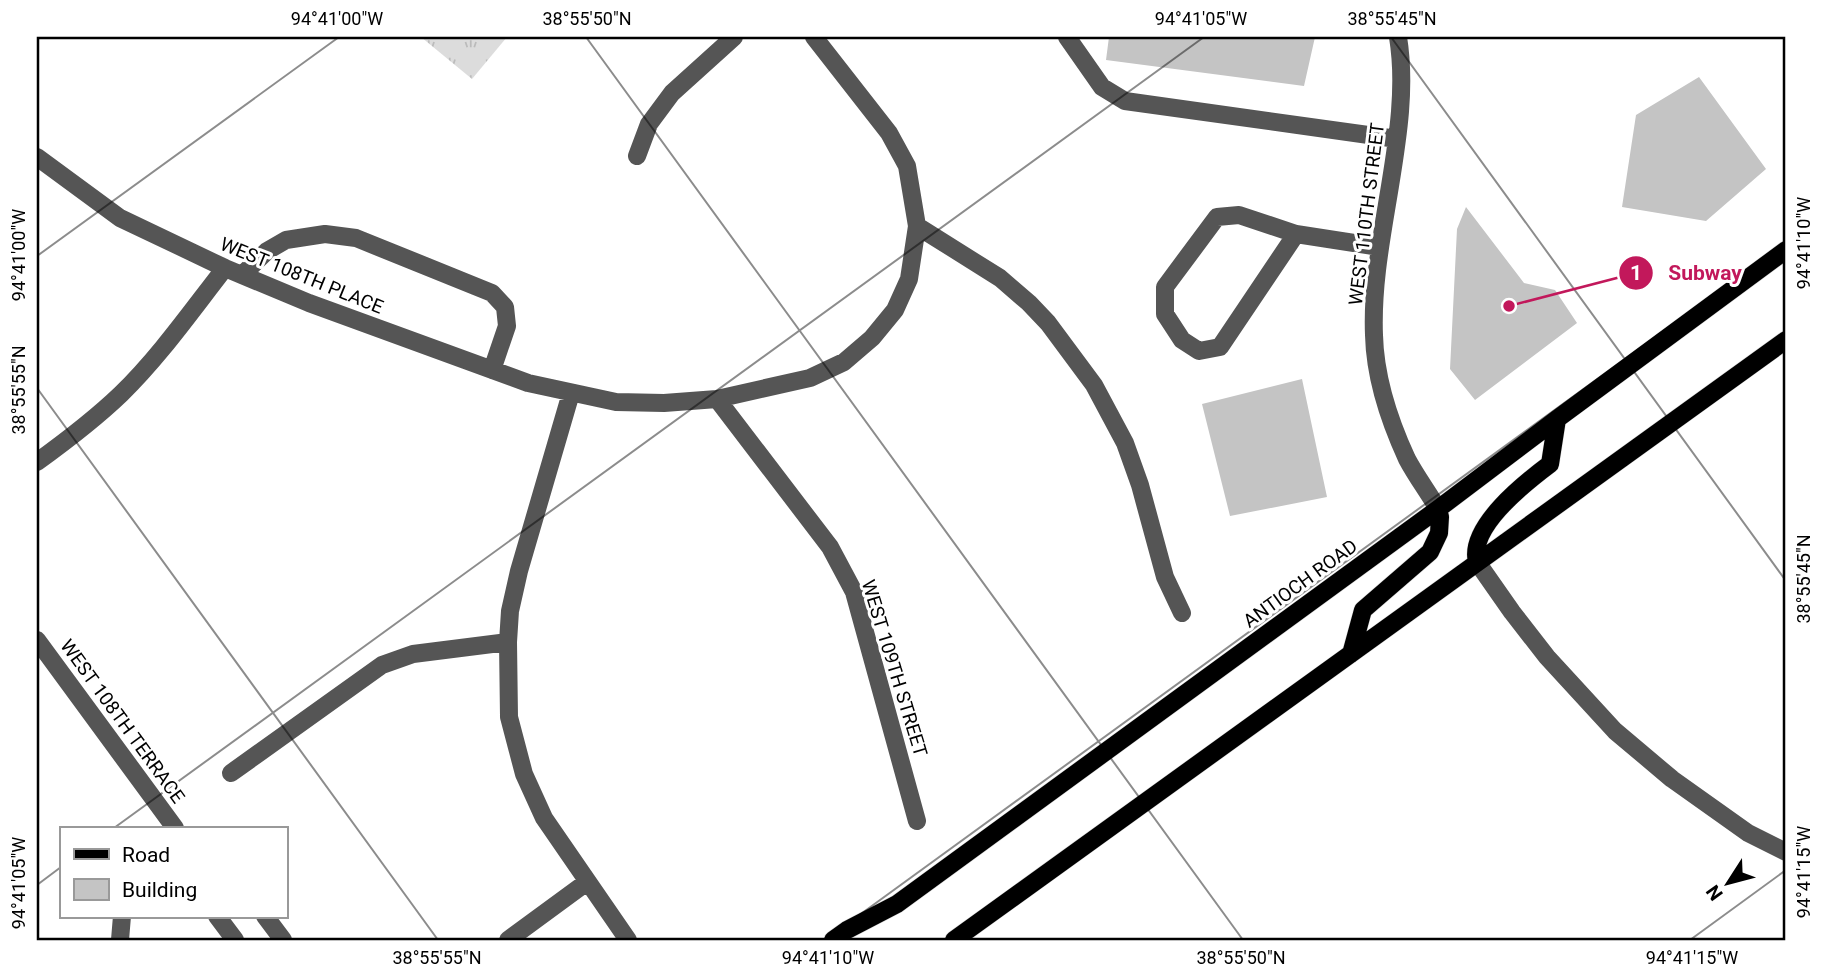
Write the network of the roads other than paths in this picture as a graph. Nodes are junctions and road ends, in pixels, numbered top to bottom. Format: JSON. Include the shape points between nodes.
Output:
{"nodes":[{"id":1,"x":734,"y":37,"type":"edge"},
{"id":2,"x":814,"y":37,"type":"edge"},
{"id":3,"x":1067,"y":37,"type":"edge"},
{"id":4,"x":1398,"y":37,"type":"edge"},
{"id":5,"x":1397,"y":139,"type":"junction"},
{"id":6,"x":637,"y":156,"type":"dead end"},
{"id":7,"x":37,"y":157,"type":"edge"},
{"id":8,"x":917,"y":226,"type":"junction"},
{"id":9,"x":1296,"y":234,"type":"junction"},
{"id":10,"x":1380,"y":247,"type":"junction"},
{"id":11,"x":1786,"y":250,"type":"edge"},
{"id":12,"x":225,"y":268,"type":"junction"},
{"id":13,"x":242,"y":275,"type":"junction"},
{"id":14,"x":1786,"y":340,"type":"edge"},
{"id":15,"x":492,"y":370,"type":"junction"},
{"id":16,"x":570,"y":393,"type":"junction"},
{"id":17,"x":717,"y":399,"type":"junction"},
{"id":18,"x":1557,"y":419,"type":"junction"},
{"id":19,"x":37,"y":462,"type":"edge"},
{"id":20,"x":1438,"y":509,"type":"junction"},
{"id":21,"x":1477,"y":562,"type":"junction"},
{"id":22,"x":1182,"y":612,"type":"dead end"},
{"id":23,"x":37,"y":640,"type":"edge"},
{"id":24,"x":508,"y":642,"type":"junction"},
{"id":25,"x":1351,"y":654,"type":"junction"},
{"id":26,"x":231,"y":773,"type":"dead end"},
{"id":27,"x":917,"y":821,"type":"dead end"},
{"id":28,"x":174,"y":827,"type":"edge"},
{"id":29,"x":1786,"y":852,"type":"edge"},
{"id":30,"x":587,"y":882,"type":"junction"},
{"id":31,"x":122,"y":918,"type":"edge"},
{"id":32,"x":218,"y":918,"type":"edge"},
{"id":33,"x":266,"y":918,"type":"edge"},
{"id":34,"x":120,"y":940,"type":"edge"},
{"id":35,"x":234,"y":940,"type":"edge"},
{"id":36,"x":283,"y":940,"type":"edge"},
{"id":37,"x":508,"y":940,"type":"edge"},
{"id":38,"x":628,"y":940,"type":"edge"},
{"id":39,"x":833,"y":940,"type":"edge"},
{"id":40,"x":954,"y":940,"type":"edge"}],
"edges":[{"from":1,"to":6,"type":"street","via":[[672,93],[649,124]]},
{"from":2,"to":8,"type":"street","name":"WEST 108TH PLACE","via":[[889,133],[907,166]]},
{"from":3,"to":5,"type":"street","via":[[1102,87],[1125,101]]},
{"from":4,"to":5,"type":"street","name":"WEST 110TH STREET","via":[[1402,74]]},
{"from":5,"to":10,"type":"street","name":"WEST 110TH STREET"},
{"from":7,"to":12,"type":"street","name":"WEST 108TH PLACE","via":[[120,218]]},
{"from":8,"to":17,"type":"street","name":"WEST 108TH PLACE","via":[[909,279],[895,310],[872,338],[844,362],[810,378]]},
{"from":8,"to":22,"type":"street","via":[[1000,278],[1029,303],[1094,385],[1125,443],[1165,577]]},
{"from":9,"to":9,"type":"street","via":[[1239,215],[1217,218],[1165,287],[1165,313],[1182,340],[1199,351],[1220,347]]},
{"from":9,"to":10,"type":"street"},
{"from":10,"to":20,"type":"street","name":"WEST 110TH STREET","via":[[1374,338],[1382,392],[1408,461]]},
{"from":11,"to":18,"type":"main road","name":"ANTIOCH ROAD"},
{"from":12,"to":13,"type":"street","name":"WEST 108TH PLACE"},
{"from":12,"to":19,"type":"street","via":[[122,393]]},
{"from":13,"to":15,"type":"street","name":"WEST 108TH PLACE"},
{"from":13,"to":15,"type":"street","via":[[286,240],[325,234],[356,238],[492,293],[505,307],[507,326]]},
{"from":14,"to":21,"type":"main road"},
{"from":15,"to":16,"type":"street","name":"WEST 108TH PLACE"},
{"from":16,"to":17,"type":"street","name":"WEST 108TH PLACE","via":[[616,402]]},
{"from":16,"to":24,"type":"street","via":[[519,571]]},
{"from":17,"to":27,"type":"street","name":"WEST 109TH STREET","via":[[830,547],[854,592]]},
{"from":18,"to":20,"type":"main road","name":"ANTIOCH ROAD"},
{"from":18,"to":21,"type":"main road","via":[[1550,464],[1497,509],[1480,538]]},
{"from":20,"to":25,"type":"main road","via":[[1439,531],[1432,548],[1363,610]]},
{"from":20,"to":39,"type":"main road","name":"ANTIOCH ROAD","via":[[897,904]]},
{"from":21,"to":25,"type":"main road"},
{"from":21,"to":29,"type":"street","via":[[1547,657],[1615,731],[1698,798]]},
{"from":23,"to":28,"type":"street","name":"WEST 108TH TERRACE"},
{"from":24,"to":26,"type":"street","via":[[413,654],[382,665]]},
{"from":24,"to":30,"type":"street","via":[[509,717],[524,774],[544,818]]},
{"from":25,"to":40,"type":"main road"},
{"from":30,"to":37,"type":"street"},
{"from":30,"to":38,"type":"street"},
{"from":31,"to":34,"type":"street"},
{"from":32,"to":35,"type":"street"},
{"from":33,"to":36,"type":"street"}]}
